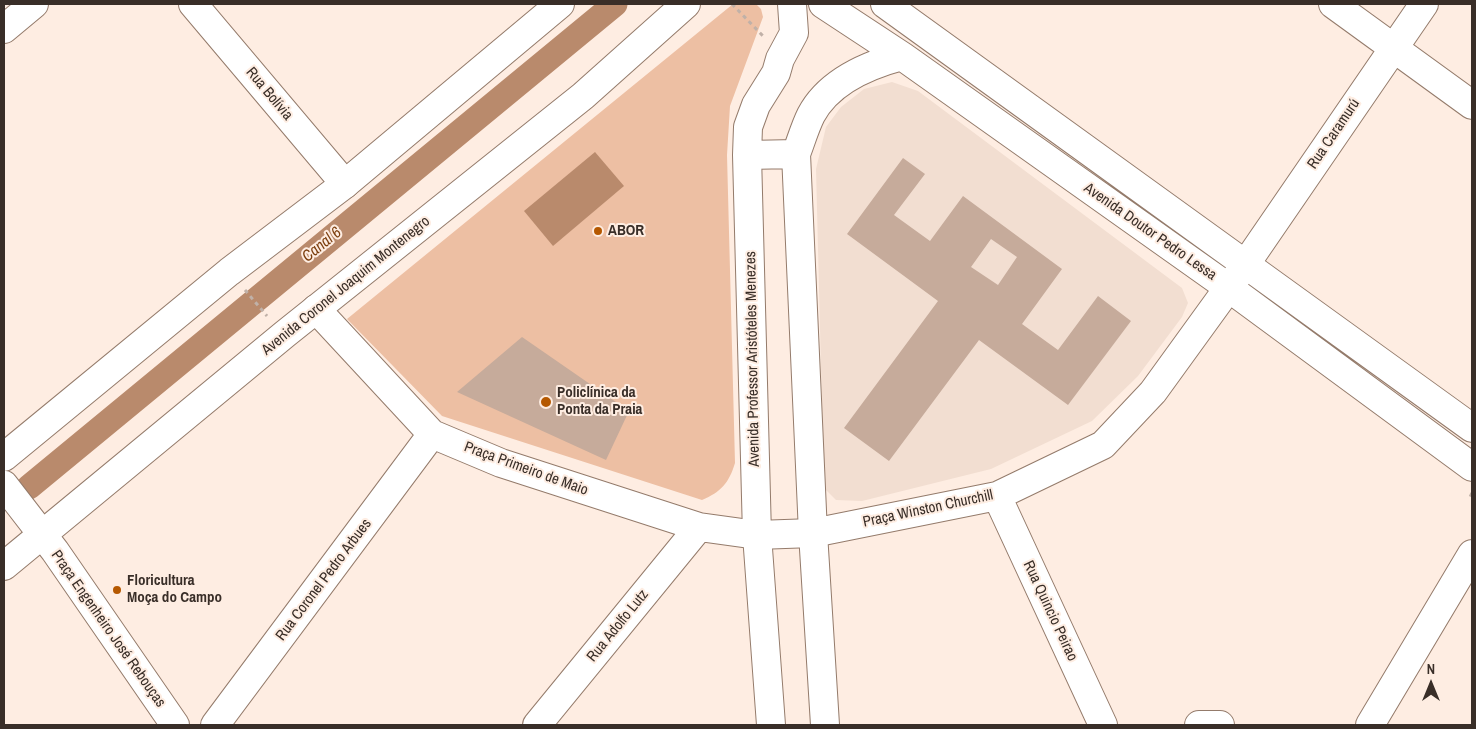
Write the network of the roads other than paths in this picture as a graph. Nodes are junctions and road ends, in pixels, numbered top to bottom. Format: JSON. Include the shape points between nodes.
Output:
{"nodes":[{"id":1,"x":34,"y":4,"type":"edge"},
{"id":2,"x":193,"y":4,"type":"edge"},
{"id":3,"x":560,"y":4,"type":"edge"},
{"id":4,"x":686,"y":4,"type":"edge"},
{"id":5,"x":792,"y":4,"type":"edge"},
{"id":6,"x":823,"y":4,"type":"edge"},
{"id":7,"x":885,"y":4,"type":"edge"},
{"id":8,"x":1333,"y":4,"type":"edge"},
{"id":9,"x":1424,"y":4,"type":"edge"},
{"id":10,"x":4,"y":29,"type":"edge"},
{"id":11,"x":1392,"y":49,"type":"junction"},
{"id":12,"x":902,"y":56,"type":"junction"},
{"id":13,"x":1472,"y":105,"type":"edge"},
{"id":14,"x":796,"y":154,"type":"junction"},
{"id":15,"x":747,"y":155,"type":"junction"},
{"id":16,"x":345,"y":184,"type":"junction"},
{"id":17,"x":1245,"y":265,"type":"junction"},
{"id":18,"x":1229,"y":288,"type":"junction"},
{"id":19,"x":316,"y":309,"type":"junction"},
{"id":20,"x":1472,"y":428,"type":"edge"},
{"id":21,"x":432,"y":434,"type":"junction"},
{"id":22,"x":4,"y":457,"type":"edge"},
{"id":23,"x":1472,"y":467,"type":"edge"},
{"id":24,"x":4,"y":485,"type":"edge"},
{"id":25,"x":996,"y":496,"type":"junction"},
{"id":26,"x":699,"y":527,"type":"junction"},
{"id":27,"x":42,"y":533,"type":"junction"},
{"id":28,"x":813,"y":534,"type":"junction"},
{"id":29,"x":757,"y":535,"type":"junction"},
{"id":30,"x":1472,"y":554,"type":"edge"},
{"id":31,"x":4,"y":566,"type":"edge"},
{"id":32,"x":175,"y":725,"type":"edge"},
{"id":33,"x":215,"y":725,"type":"edge"},
{"id":34,"x":537,"y":725,"type":"edge"},
{"id":35,"x":771,"y":725,"type":"edge"},
{"id":36,"x":825,"y":725,"type":"edge"},
{"id":37,"x":1103,"y":725,"type":"edge"},
{"id":38,"x":1199,"y":725,"type":"edge"},
{"id":39,"x":1220,"y":725,"type":"edge"},
{"id":40,"x":1370,"y":725,"type":"edge"}],
"edges":[{"from":1,"to":10,"type":"main road"},
{"from":2,"to":16,"type":"main road","name":"Rua Bolívia"},
{"from":3,"to":16,"type":"main road"},
{"from":4,"to":19,"type":"main road","name":"Avenida Coronel Joaquim Montenegro","via":[[584,96]]},
{"from":5,"to":15,"type":"main road","name":"Avenida Professor Aristóteles Menezes","via":[[794,33],[776,73],[756,105],[748,127]]},
{"from":6,"to":12,"type":"main road","name":"Avenida Doutor Pedro Lessa"},
{"from":7,"to":17,"type":"main road","name":"Avenida Doutor Pedro Lessa"},
{"from":8,"to":11,"type":"main road"},
{"from":9,"to":11,"type":"main road","name":"Rua Caramurú"},
{"from":11,"to":13,"type":"main road"},
{"from":11,"to":17,"type":"main road","name":"Rua Caramurú"},
{"from":12,"to":14,"type":"main road","via":[[878,62],[824,95],[811,114]]},
{"from":12,"to":18,"type":"main road","name":"Avenida Doutor Pedro Lessa"},
{"from":14,"to":15,"type":"main road"},
{"from":14,"to":28,"type":"main road"},
{"from":15,"to":29,"type":"main road","name":"Avenida Professor Aristóteles Menezes"},
{"from":16,"to":22,"type":"main road","via":[[228,272]]},
{"from":17,"to":18,"type":"main road","name":"Praça Winston Churchill"},
{"from":17,"to":20,"type":"main road","name":"Avenida Doutor Pedro Lessa"},
{"from":18,"to":23,"type":"main road","name":"Avenida Doutor Pedro Lessa"},
{"from":18,"to":25,"type":"main road","name":"Praça Winston Churchill","via":[[1153,392],[1103,445]]},
{"from":19,"to":21,"type":"main road","name":"Praça Primeiro de Maio"},
{"from":19,"to":27,"type":"main road","name":"Avenida Coronel Joaquim Montenegro"},
{"from":21,"to":26,"type":"main road","name":"Praça Primeiro de Maio","via":[[501,463]]},
{"from":21,"to":33,"type":"main road","name":"Rua Coronel Pedro Arbues"},
{"from":24,"to":27,"type":"main road","name":"Praça Engenheiro José Rebouças"},
{"from":25,"to":28,"type":"main road","name":"Praça Winston Churchill"},
{"from":25,"to":37,"type":"main road","name":"Rua Quincio Peirao"},
{"from":26,"to":29,"type":"main road","name":"Praça Primeiro de Maio"},
{"from":26,"to":34,"type":"main road","name":"Rua Adolfo Lutz"},
{"from":27,"to":31,"type":"main road","name":"Avenida Coronel Joaquim Montenegro"},
{"from":27,"to":32,"type":"main road","name":"Praça Engenheiro José Rebouças"},
{"from":28,"to":29,"type":"main road","name":"Praça Winston Churchill"},
{"from":28,"to":36,"type":"main road"},
{"from":29,"to":35,"type":"main road","name":"Avenida Professor Aristóteles Menezes"},
{"from":30,"to":40,"type":"main road"},
{"from":38,"to":39,"type":"main road"}]}
